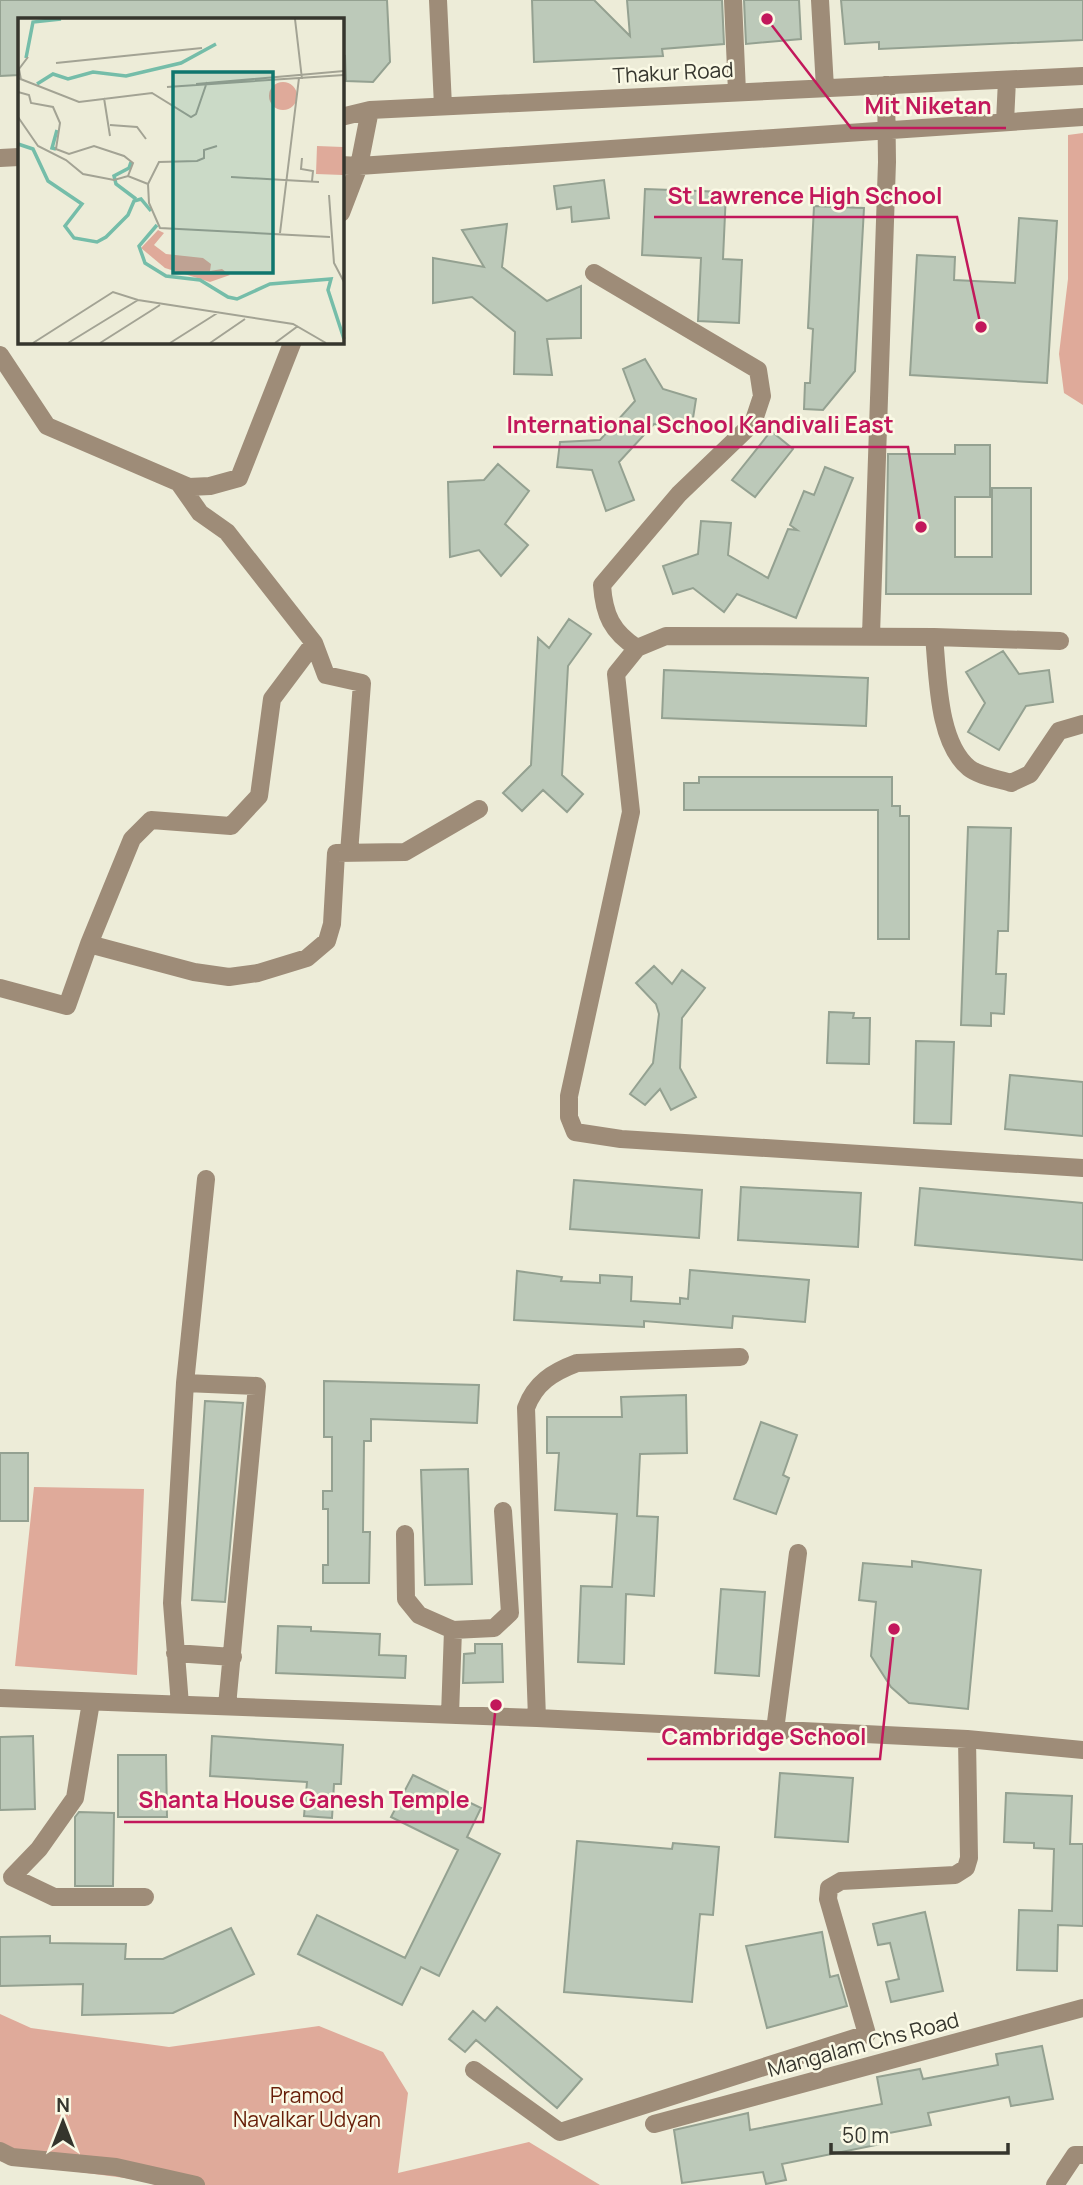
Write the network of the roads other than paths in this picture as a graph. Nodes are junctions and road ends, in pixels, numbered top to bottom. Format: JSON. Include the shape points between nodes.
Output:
{"nodes":[{"id":1,"x":438,"y":0,"type":"edge"},
{"id":2,"x":733,"y":0,"type":"edge"},
{"id":3,"x":820,"y":0,"type":"edge"},
{"id":4,"x":1083,"y":76,"type":"edge"},
{"id":5,"x":1007,"y":79,"type":"junction"},
{"id":6,"x":887,"y":85,"type":"junction"},
{"id":7,"x":825,"y":88,"type":"junction"},
{"id":8,"x":737,"y":92,"type":"junction"},
{"id":9,"x":443,"y":106,"type":"junction"},
{"id":10,"x":370,"y":110,"type":"junction"},
{"id":11,"x":343,"y":117,"type":"edge"},
{"id":12,"x":1083,"y":117,"type":"edge"},
{"id":13,"x":1005,"y":122,"type":"junction"},
{"id":14,"x":888,"y":131,"type":"junction"},
{"id":15,"x":18,"y":157,"type":"edge"},
{"id":16,"x":0,"y":158,"type":"edge"},
{"id":17,"x":350,"y":166,"type":"edge"},
{"id":18,"x":343,"y":203,"type":"edge"},
{"id":19,"x":594,"y":272,"type":"dead end"},
{"id":20,"x":292,"y":343,"type":"edge"},
{"id":21,"x":0,"y":355,"type":"edge"},
{"id":22,"x":179,"y":483,"type":"junction"},
{"id":23,"x":871,"y":635,"type":"junction"},
{"id":24,"x":934,"y":637,"type":"junction"},
{"id":25,"x":1060,"y":641,"type":"dead end"},
{"id":26,"x":314,"y":643,"type":"junction"},
{"id":27,"x":637,"y":648,"type":"junction"},
{"id":28,"x":1083,"y":724,"type":"edge"},
{"id":29,"x":479,"y":809,"type":"dead end"},
{"id":30,"x":349,"y":853,"type":"junction"},
{"id":31,"x":89,"y":944,"type":"junction"},
{"id":32,"x":0,"y":988,"type":"edge"},
{"id":33,"x":1083,"y":1168,"type":"edge"},
{"id":34,"x":206,"y":1179,"type":"dead end"},
{"id":35,"x":740,"y":1357,"type":"dead end"},
{"id":36,"x":185,"y":1383,"type":"junction"},
{"id":37,"x":503,"y":1511,"type":"dead end"},
{"id":38,"x":405,"y":1534,"type":"dead end"},
{"id":39,"x":798,"y":1553,"type":"dead end"},
{"id":40,"x":453,"y":1630,"type":"junction"},
{"id":41,"x":175,"y":1653,"type":"junction"},
{"id":42,"x":233,"y":1657,"type":"junction"},
{"id":43,"x":0,"y":1698,"type":"edge"},
{"id":44,"x":91,"y":1702,"type":"junction"},
{"id":45,"x":180,"y":1705,"type":"junction"},
{"id":46,"x":227,"y":1706,"type":"junction"},
{"id":47,"x":450,"y":1715,"type":"junction"},
{"id":48,"x":537,"y":1718,"type":"junction"},
{"id":49,"x":775,"y":1730,"type":"junction"},
{"id":50,"x":967,"y":1739,"type":"junction"},
{"id":51,"x":1083,"y":1750,"type":"edge"},
{"id":52,"x":145,"y":1897,"type":"dead end"},
{"id":53,"x":1083,"y":2008,"type":"edge"},
{"id":54,"x":474,"y":2070,"type":"dead end"},
{"id":55,"x":654,"y":2124,"type":"dead end"},
{"id":56,"x":0,"y":2151,"type":"edge"},
{"id":57,"x":1083,"y":2155,"type":"edge"},
{"id":58,"x":196,"y":2185,"type":"edge"},
{"id":59,"x":1055,"y":2185,"type":"edge"}],
"edges":[{"from":1,"to":9,"type":"street"},
{"from":2,"to":8,"type":"street"},
{"from":3,"to":7,"type":"street"},
{"from":4,"to":5,"type":"street","name":"Thakur Road"},
{"from":5,"to":6,"type":"street","name":"Thakur Road"},
{"from":5,"to":13,"type":"street"},
{"from":6,"to":7,"type":"street","name":"Thakur Road"},
{"from":6,"to":14,"type":"street"},
{"from":7,"to":8,"type":"street","name":"Thakur Road"},
{"from":8,"to":9,"type":"street","name":"Thakur Road"},
{"from":9,"to":10,"type":"street","name":"Thakur Road"},
{"from":10,"to":11,"type":"street","name":"Thakur Road"},
{"from":10,"to":17,"type":"street"},
{"from":12,"to":13,"type":"street"},
{"from":13,"to":14,"type":"street"},
{"from":14,"to":17,"type":"street"},
{"from":14,"to":23,"type":"street"},
{"from":15,"to":16,"type":"street"},
{"from":17,"to":18,"type":"street"},
{"from":19,"to":27,"type":"street","via":[[758,370],[762,396],[753,423],[679,494],[602,585],[603,611],[620,637]]},
{"from":20,"to":22,"type":"street","via":[[239,478],[190,488]]},
{"from":21,"to":22,"type":"street","via":[[47,426]]},
{"from":22,"to":26,"type":"street","via":[[200,513],[227,532]]},
{"from":23,"to":24,"type":"street"},
{"from":23,"to":27,"type":"street","via":[[666,636]]},
{"from":24,"to":25,"type":"street"},
{"from":24,"to":28,"type":"street","via":[[943,721],[970,769],[1011,783],[1030,774],[1059,731]]},
{"from":26,"to":30,"type":"street","via":[[326,675],[362,683]]},
{"from":26,"to":31,"type":"street","via":[[272,699],[259,796],[232,826],[151,820],[132,839]]},
{"from":27,"to":33,"type":"street","via":[[616,674],[631,812],[569,1096],[575,1132],[621,1139]]},
{"from":29,"to":30,"type":"street","via":[[405,852]]},
{"from":30,"to":31,"type":"street","via":[[336,853],[327,941],[307,958],[229,977]]},
{"from":31,"to":32,"type":"street","via":[[67,1006]]},
{"from":34,"to":36,"type":"street"},
{"from":35,"to":48,"type":"street","via":[[577,1363],[553,1371],[531,1395],[526,1408]]},
{"from":36,"to":41,"type":"street","via":[[172,1602]]},
{"from":36,"to":42,"type":"street","via":[[257,1386]]},
{"from":37,"to":40,"type":"street","via":[[510,1613],[494,1628]]},
{"from":38,"to":40,"type":"street","via":[[405,1599],[419,1615]]},
{"from":39,"to":49,"type":"street"},
{"from":40,"to":47,"type":"street"},
{"from":41,"to":42,"type":"street"},
{"from":41,"to":45,"type":"street"},
{"from":42,"to":46,"type":"street"},
{"from":43,"to":44,"type":"street"},
{"from":44,"to":45,"type":"street"},
{"from":44,"to":52,"type":"street","via":[[75,1798],[39,1849],[12,1877],[54,1897]]},
{"from":45,"to":46,"type":"street"},
{"from":46,"to":47,"type":"street"},
{"from":47,"to":48,"type":"street"},
{"from":48,"to":49,"type":"street"},
{"from":49,"to":50,"type":"street"},
{"from":50,"to":51,"type":"street"},
{"from":50,"to":54,"type":"street","via":[[970,1858],[966,1868],[955,1875],[841,1881],[829,1888],[828,1899],[867,2034],[559,2132]]},
{"from":53,"to":55,"type":"street","name":"Mangalam Chs Road"},
{"from":56,"to":58,"type":"street","via":[[12,2157],[116,2168]]},
{"from":57,"to":59,"type":"street","via":[[1075,2155]]}]}
